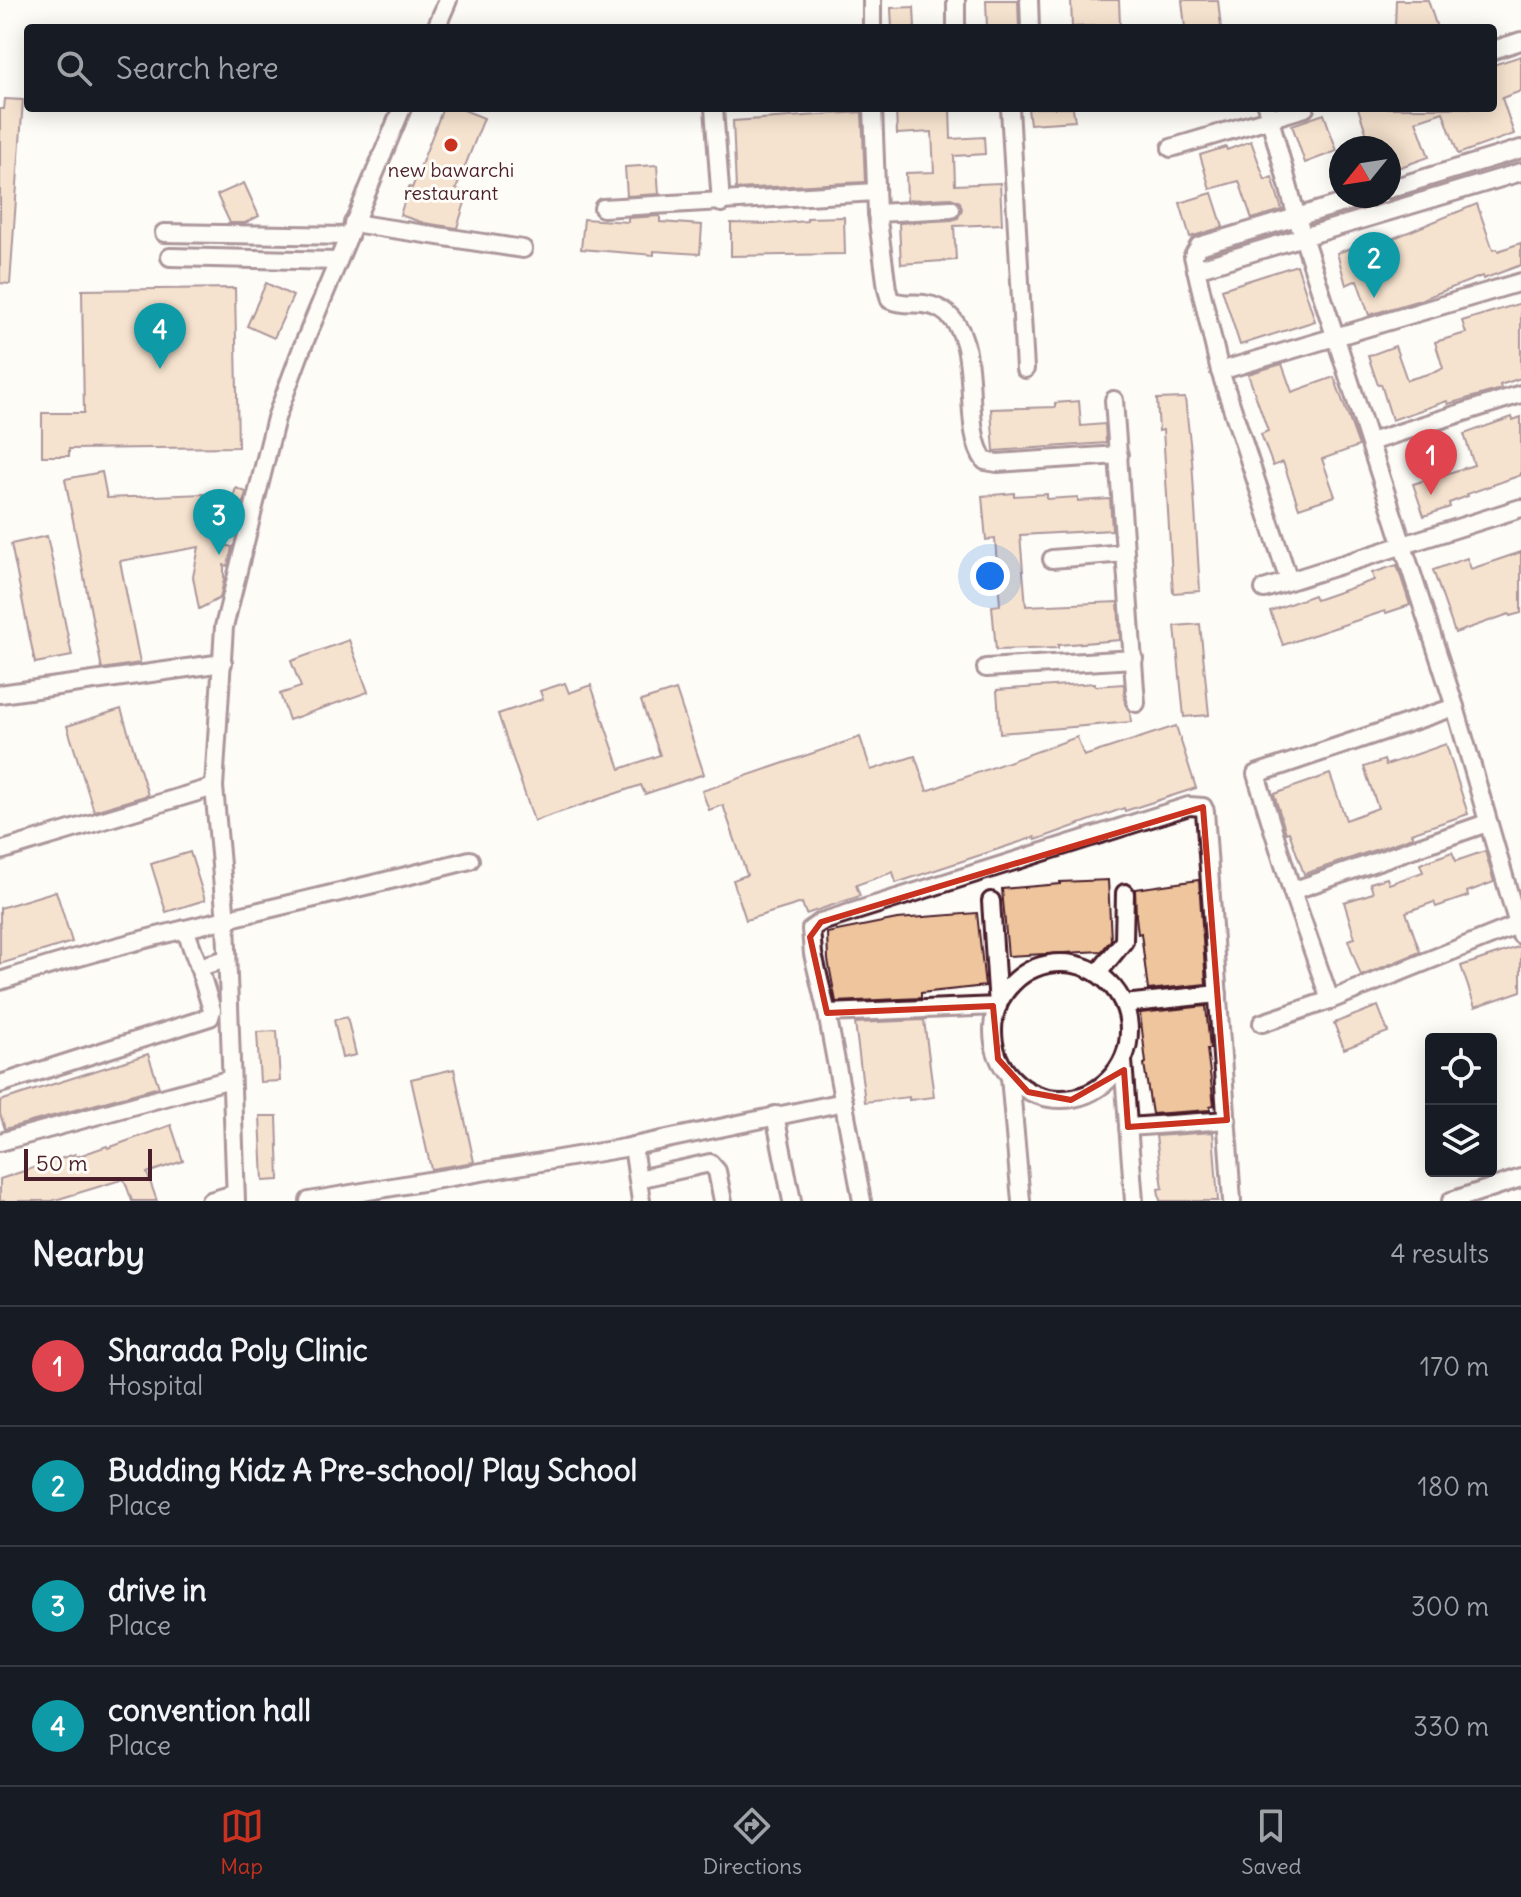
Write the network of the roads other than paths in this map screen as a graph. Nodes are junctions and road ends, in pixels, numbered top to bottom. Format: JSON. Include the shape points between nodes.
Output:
{"nodes":[{"id":1,"x":448,"y":0,"type":"edge"},
{"id":2,"x":872,"y":0,"type":"edge"},
{"id":3,"x":956,"y":0,"type":"edge"},
{"id":4,"x":1029,"y":0,"type":"edge"},
{"id":5,"x":438,"y":24,"type":"edge"},
{"id":6,"x":872,"y":24,"type":"edge"},
{"id":7,"x":956,"y":24,"type":"edge"},
{"id":8,"x":1030,"y":24,"type":"edge"},
{"id":9,"x":1521,"y":41,"type":"edge"},
{"id":10,"x":1497,"y":49,"type":"edge"},
{"id":11,"x":400,"y":112,"type":"edge"},
{"id":12,"x":714,"y":112,"type":"edge"},
{"id":13,"x":873,"y":112,"type":"edge"},
{"id":14,"x":1010,"y":112,"type":"edge"},
{"id":15,"x":1268,"y":113,"type":"edge"},
{"id":16,"x":1171,"y":148,"type":"dead end"},
{"id":17,"x":1521,"y":149,"type":"edge"},
{"id":18,"x":1453,"y":170,"type":"junction"},
{"id":19,"x":1521,"y":172,"type":"edge"},
{"id":20,"x":1401,"y":185,"type":"edge"},
{"id":21,"x":1460,"y":190,"type":"junction"},
{"id":22,"x":876,"y":192,"type":"junction"},
{"id":23,"x":721,"y":203,"type":"junction"},
{"id":24,"x":603,"y":208,"type":"dead end"},
{"id":25,"x":1329,"y":208,"type":"edge"},
{"id":26,"x":951,"y":209,"type":"dead end"},
{"id":27,"x":877,"y":213,"type":"junction"},
{"id":28,"x":1297,"y":218,"type":"junction"},
{"id":29,"x":351,"y":229,"type":"junction"},
{"id":30,"x":164,"y":233,"type":"dead end"},
{"id":31,"x":1303,"y":236,"type":"junction"},
{"id":32,"x":523,"y":249,"type":"dead end"},
{"id":33,"x":170,"y":257,"type":"dead end"},
{"id":34,"x":338,"y":261,"type":"junction"},
{"id":35,"x":1196,"y":269,"type":"junction"},
{"id":36,"x":1521,"y":282,"type":"edge"},
{"id":37,"x":1335,"y":337,"type":"junction"},
{"id":38,"x":1025,"y":369,"type":"dead end"},
{"id":39,"x":1220,"y":371,"type":"junction"},
{"id":40,"x":1521,"y":394,"type":"edge"},
{"id":41,"x":1114,"y":400,"type":"dead end"},
{"id":42,"x":1370,"y":442,"type":"junction"},
{"id":43,"x":1119,"y":455,"type":"junction"},
{"id":44,"x":1521,"y":508,"type":"edge"},
{"id":45,"x":1402,"y":545,"type":"junction"},
{"id":46,"x":1125,"y":553,"type":"junction"},
{"id":47,"x":1052,"y":559,"type":"dead end"},
{"id":48,"x":1289,"y":581,"type":"junction"},
{"id":49,"x":1264,"y":589,"type":"dead end"},
{"id":50,"x":1134,"y":659,"type":"junction"},
{"id":51,"x":223,"y":663,"type":"junction"},
{"id":52,"x":986,"y":668,"type":"dead end"},
{"id":53,"x":0,"y":694,"type":"edge"},
{"id":54,"x":1136,"y":703,"type":"dead end"},
{"id":55,"x":1455,"y":707,"type":"junction"},
{"id":56,"x":214,"y":787,"type":"junction"},
{"id":57,"x":1487,"y":823,"type":"junction"},
{"id":58,"x":0,"y":851,"type":"edge"},
{"id":59,"x":470,"y":860,"type":"dead end"},
{"id":60,"x":1292,"y":891,"type":"junction"},
{"id":61,"x":1125,"y":893,"type":"dead end"},
{"id":62,"x":991,"y":901,"type":"dead end"},
{"id":63,"x":226,"y":921,"type":"junction"},
{"id":64,"x":185,"y":929,"type":"junction"},
{"id":65,"x":1519,"y":930,"type":"edge"},
{"id":66,"x":227,"y":959,"type":"junction"},
{"id":67,"x":199,"y":967,"type":"junction"},
{"id":68,"x":1098,"y":973,"type":"junction"},
{"id":69,"x":0,"y":981,"type":"edge"},
{"id":70,"x":1218,"y":994,"type":"junction"},
{"id":71,"x":1330,"y":1000,"type":"junction"},
{"id":72,"x":1124,"y":1004,"type":"junction"},
{"id":73,"x":998,"y":1006,"type":"junction"},
{"id":74,"x":827,"y":1013,"type":"junction"},
{"id":75,"x":1262,"y":1023,"type":"dead end"},
{"id":76,"x":1123,"y":1061,"type":"junction"},
{"id":77,"x":1010,"y":1077,"type":"junction"},
{"id":78,"x":231,"y":1079,"type":"junction"},
{"id":79,"x":0,"y":1084,"type":"edge"},
{"id":80,"x":844,"y":1102,"type":"junction"},
{"id":81,"x":775,"y":1115,"type":"junction"},
{"id":82,"x":1227,"y":1120,"type":"junction"},
{"id":83,"x":1128,"y":1127,"type":"junction"},
{"id":84,"x":0,"y":1142,"type":"edge"},
{"id":85,"x":633,"y":1146,"type":"junction"},
{"id":86,"x":1521,"y":1178,"type":"edge"},
{"id":87,"x":638,"y":1179,"type":"junction"},
{"id":88,"x":235,"y":1198,"type":"edge"},
{"id":89,"x":210,"y":1201,"type":"edge"},
{"id":90,"x":309,"y":1201,"type":"edge"},
{"id":91,"x":641,"y":1201,"type":"edge"},
{"id":92,"x":723,"y":1201,"type":"edge"},
{"id":93,"x":792,"y":1201,"type":"edge"},
{"id":94,"x":862,"y":1201,"type":"edge"},
{"id":95,"x":1021,"y":1201,"type":"edge"},
{"id":96,"x":1134,"y":1201,"type":"edge"},
{"id":97,"x":1232,"y":1201,"type":"edge"},
{"id":98,"x":1451,"y":1201,"type":"edge"}],
"edges":[{"from":1,"to":5,"type":"street"},
{"from":2,"to":6,"type":"street"},
{"from":3,"to":7,"type":"street"},
{"from":4,"to":8,"type":"street"},
{"from":9,"to":10,"type":"street"},
{"from":11,"to":29,"type":"street"},
{"from":12,"to":23,"type":"street"},
{"from":13,"to":22,"type":"street"},
{"from":14,"to":38,"type":"street"},
{"from":15,"to":16,"type":"street"},
{"from":15,"to":28,"type":"street"},
{"from":17,"to":18,"type":"street"},
{"from":18,"to":20,"type":"street"},
{"from":18,"to":21,"type":"street"},
{"from":19,"to":21,"type":"street"},
{"from":21,"to":31,"type":"street"},
{"from":22,"to":23,"type":"street"},
{"from":22,"to":27,"type":"street"},
{"from":23,"to":24,"type":"street"},
{"from":25,"to":28,"type":"street"},
{"from":26,"to":27,"type":"street"},
{"from":27,"to":43,"type":"street","via":[[890,300],[938,308],[954,320],[961,334],[977,450],[985,461]]},
{"from":28,"to":31,"type":"street"},
{"from":28,"to":35,"type":"street","via":[[1199,246],[1193,256]]},
{"from":29,"to":30,"type":"street"},
{"from":29,"to":32,"type":"street"},
{"from":29,"to":34,"type":"street"},
{"from":31,"to":35,"type":"street"},
{"from":31,"to":37,"type":"street"},
{"from":33,"to":34,"type":"street"},
{"from":34,"to":51,"type":"street","via":[[276,418],[224,627]]},
{"from":35,"to":39,"type":"street"},
{"from":36,"to":37,"type":"street"},
{"from":37,"to":39,"type":"street"},
{"from":37,"to":42,"type":"street"},
{"from":39,"to":48,"type":"street"},
{"from":40,"to":42,"type":"street"},
{"from":41,"to":43,"type":"street"},
{"from":42,"to":45,"type":"street"},
{"from":43,"to":46,"type":"street"},
{"from":44,"to":45,"type":"street"},
{"from":45,"to":48,"type":"street"},
{"from":45,"to":55,"type":"street"},
{"from":46,"to":47,"type":"street"},
{"from":46,"to":50,"type":"street"},
{"from":48,"to":49,"type":"street"},
{"from":50,"to":52,"type":"street"},
{"from":50,"to":54,"type":"street"},
{"from":51,"to":53,"type":"street"},
{"from":51,"to":56,"type":"street"},
{"from":55,"to":57,"type":"street"},
{"from":55,"to":60,"type":"street","via":[[1256,774]]},
{"from":56,"to":58,"type":"street"},
{"from":56,"to":63,"type":"street"},
{"from":57,"to":60,"type":"street"},
{"from":57,"to":65,"type":"street"},
{"from":59,"to":63,"type":"street"},
{"from":60,"to":71,"type":"street"},
{"from":61,"to":68,"type":"street","via":[[1124,941]]},
{"from":62,"to":73,"type":"street"},
{"from":63,"to":64,"type":"street"},
{"from":63,"to":66,"type":"street"},
{"from":64,"to":67,"type":"street"},
{"from":64,"to":69,"type":"street"},
{"from":65,"to":71,"type":"street"},
{"from":66,"to":67,"type":"street"},
{"from":66,"to":78,"type":"street"},
{"from":67,"to":79,"type":"street","via":[[210,1017]]},
{"from":68,"to":72,"type":"street"},
{"from":68,"to":73,"type":"street","via":[[1072,964],[1044,965],[1013,983]]},
{"from":70,"to":72,"type":"street"},
{"from":70,"to":74,"type":"street","via":[[1205,811],[1189,806],[821,922],[810,937]]},
{"from":70,"to":82,"type":"street"},
{"from":71,"to":75,"type":"street"},
{"from":72,"to":76,"type":"street","via":[[1129,1040]]},
{"from":73,"to":74,"type":"street"},
{"from":73,"to":77,"type":"street","via":[[993,1037],[998,1059]]},
{"from":74,"to":80,"type":"street"},
{"from":76,"to":77,"type":"street","via":[[1093,1093],[1071,1100],[1028,1092]]},
{"from":76,"to":83,"type":"street"},
{"from":77,"to":95,"type":"street"},
{"from":78,"to":84,"type":"street"},
{"from":78,"to":88,"type":"street"},
{"from":80,"to":81,"type":"street"},
{"from":80,"to":94,"type":"street"},
{"from":81,"to":85,"type":"street"},
{"from":81,"to":93,"type":"street"},
{"from":82,"to":83,"type":"street"},
{"from":82,"to":97,"type":"street"},
{"from":83,"to":96,"type":"street"},
{"from":85,"to":87,"type":"street"},
{"from":85,"to":90,"type":"street"},
{"from":86,"to":98,"type":"street"},
{"from":87,"to":91,"type":"street"},
{"from":87,"to":92,"type":"street","via":[[710,1163],[717,1171]]},
{"from":88,"to":89,"type":"street"}]}
